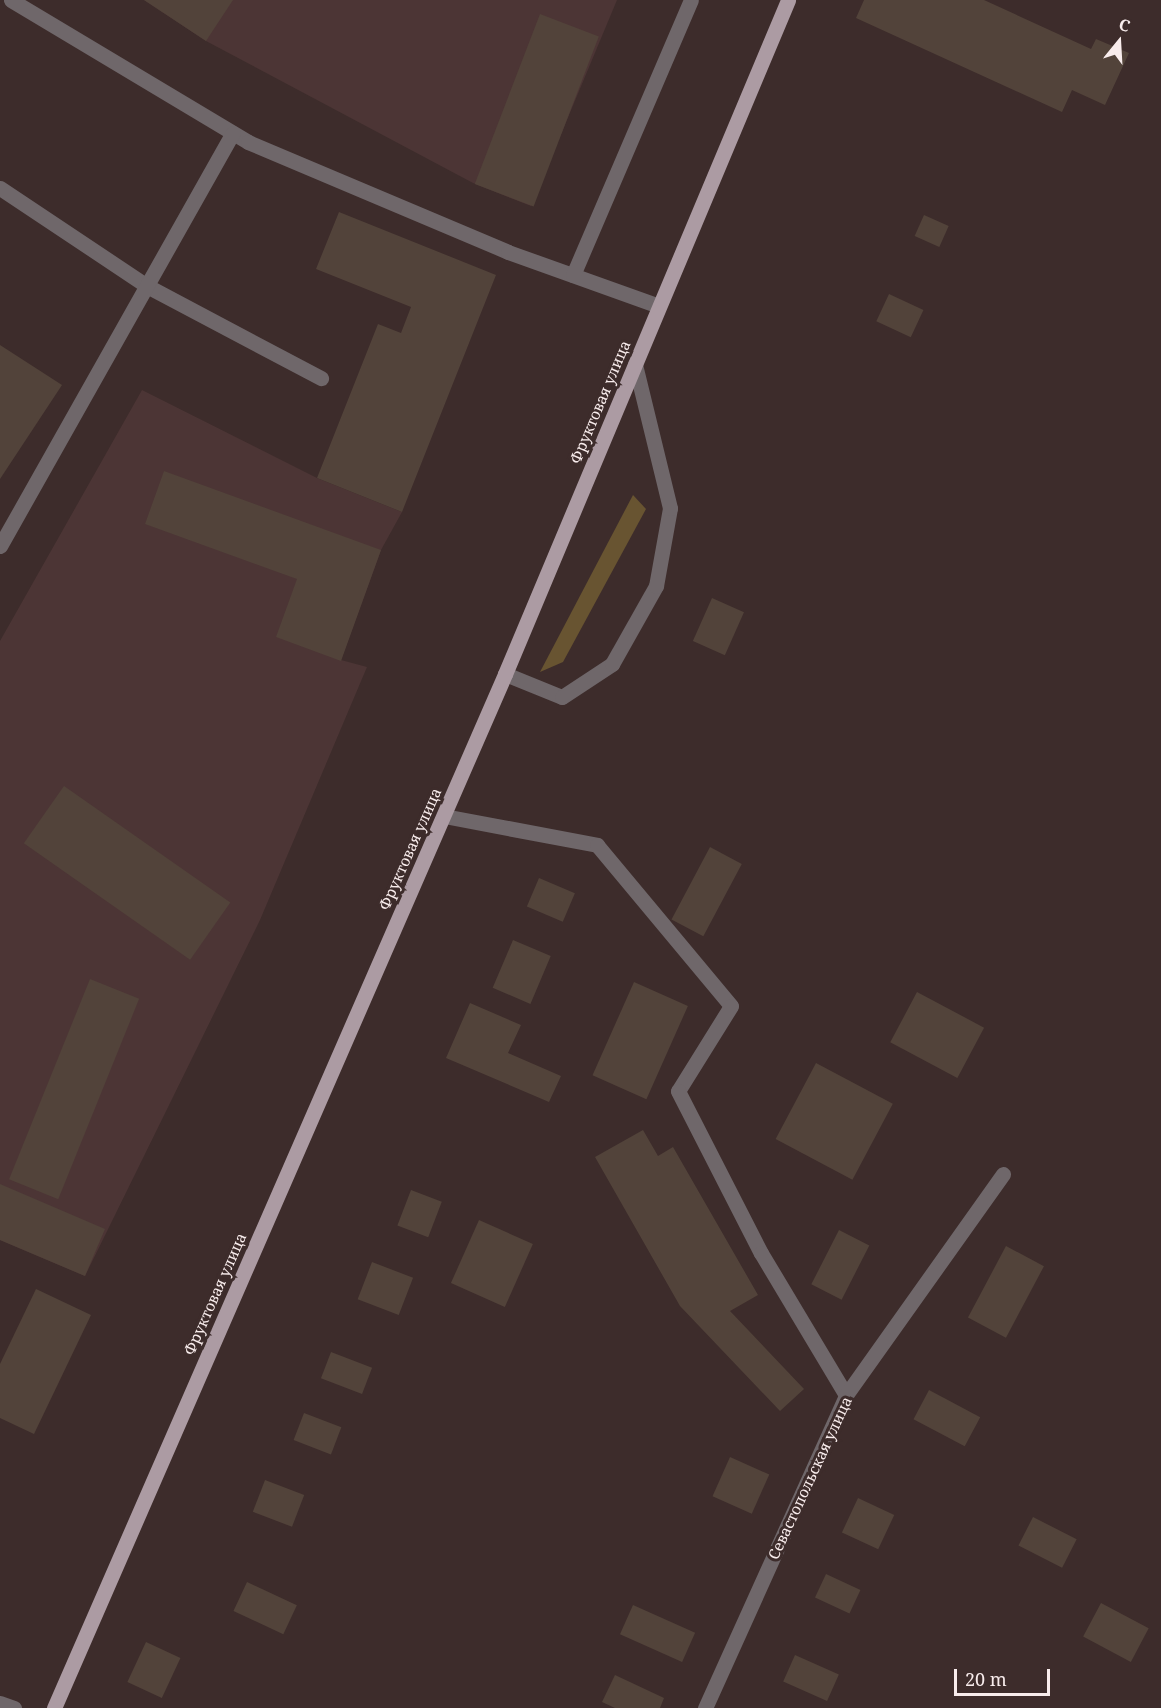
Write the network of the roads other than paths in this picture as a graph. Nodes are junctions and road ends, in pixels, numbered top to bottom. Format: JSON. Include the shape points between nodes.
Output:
{"nodes":[{"id":1,"x":11,"y":0,"type":"edge"},
{"id":2,"x":691,"y":0,"type":"edge"},
{"id":3,"x":788,"y":0,"type":"edge"},
{"id":4,"x":233,"y":133,"type":"junction"},
{"id":5,"x":0,"y":188,"type":"edge"},
{"id":6,"x":573,"y":275,"type":"junction"},
{"id":7,"x":147,"y":286,"type":"junction"},
{"id":8,"x":659,"y":306,"type":"junction"},
{"id":9,"x":635,"y":364,"type":"junction"},
{"id":10,"x":321,"y":378,"type":"dead end"},
{"id":11,"x":0,"y":546,"type":"edge"},
{"id":12,"x":505,"y":674,"type":"junction"},
{"id":13,"x":444,"y":816,"type":"junction"},
{"id":14,"x":1003,"y":1174,"type":"dead end"},
{"id":15,"x":846,"y":1395,"type":"junction"},
{"id":16,"x":0,"y":1703,"type":"edge"},
{"id":17,"x":14,"y":1708,"type":"edge"},
{"id":18,"x":54,"y":1708,"type":"edge"},
{"id":19,"x":705,"y":1708,"type":"edge"}],
"edges":[{"from":1,"to":4,"type":"street"},
{"from":2,"to":6,"type":"street"},
{"from":3,"to":8,"type":"main road","name":"Фруктовая улица"},
{"from":4,"to":6,"type":"street"},
{"from":4,"to":7,"type":"street"},
{"from":5,"to":7,"type":"street"},
{"from":6,"to":8,"type":"street"},
{"from":7,"to":10,"type":"street"},
{"from":7,"to":11,"type":"street"},
{"from":8,"to":9,"type":"main road","name":"Фруктовая улица"},
{"from":9,"to":12,"type":"main road","name":"Фруктовая улица"},
{"from":9,"to":12,"type":"street","via":[[670,508],[656,585],[612,664],[562,697]]},
{"from":12,"to":13,"type":"main road","name":"Фруктовая улица"},
{"from":13,"to":15,"type":"street","via":[[597,845],[731,1006],[678,1090],[761,1252]]},
{"from":13,"to":18,"type":"main road","name":"Фруктовая улица"},
{"from":14,"to":15,"type":"street","name":"Севастопольская улица"},
{"from":15,"to":19,"type":"street","name":"Севастопольская улица"},
{"from":16,"to":17,"type":"street"}]}
